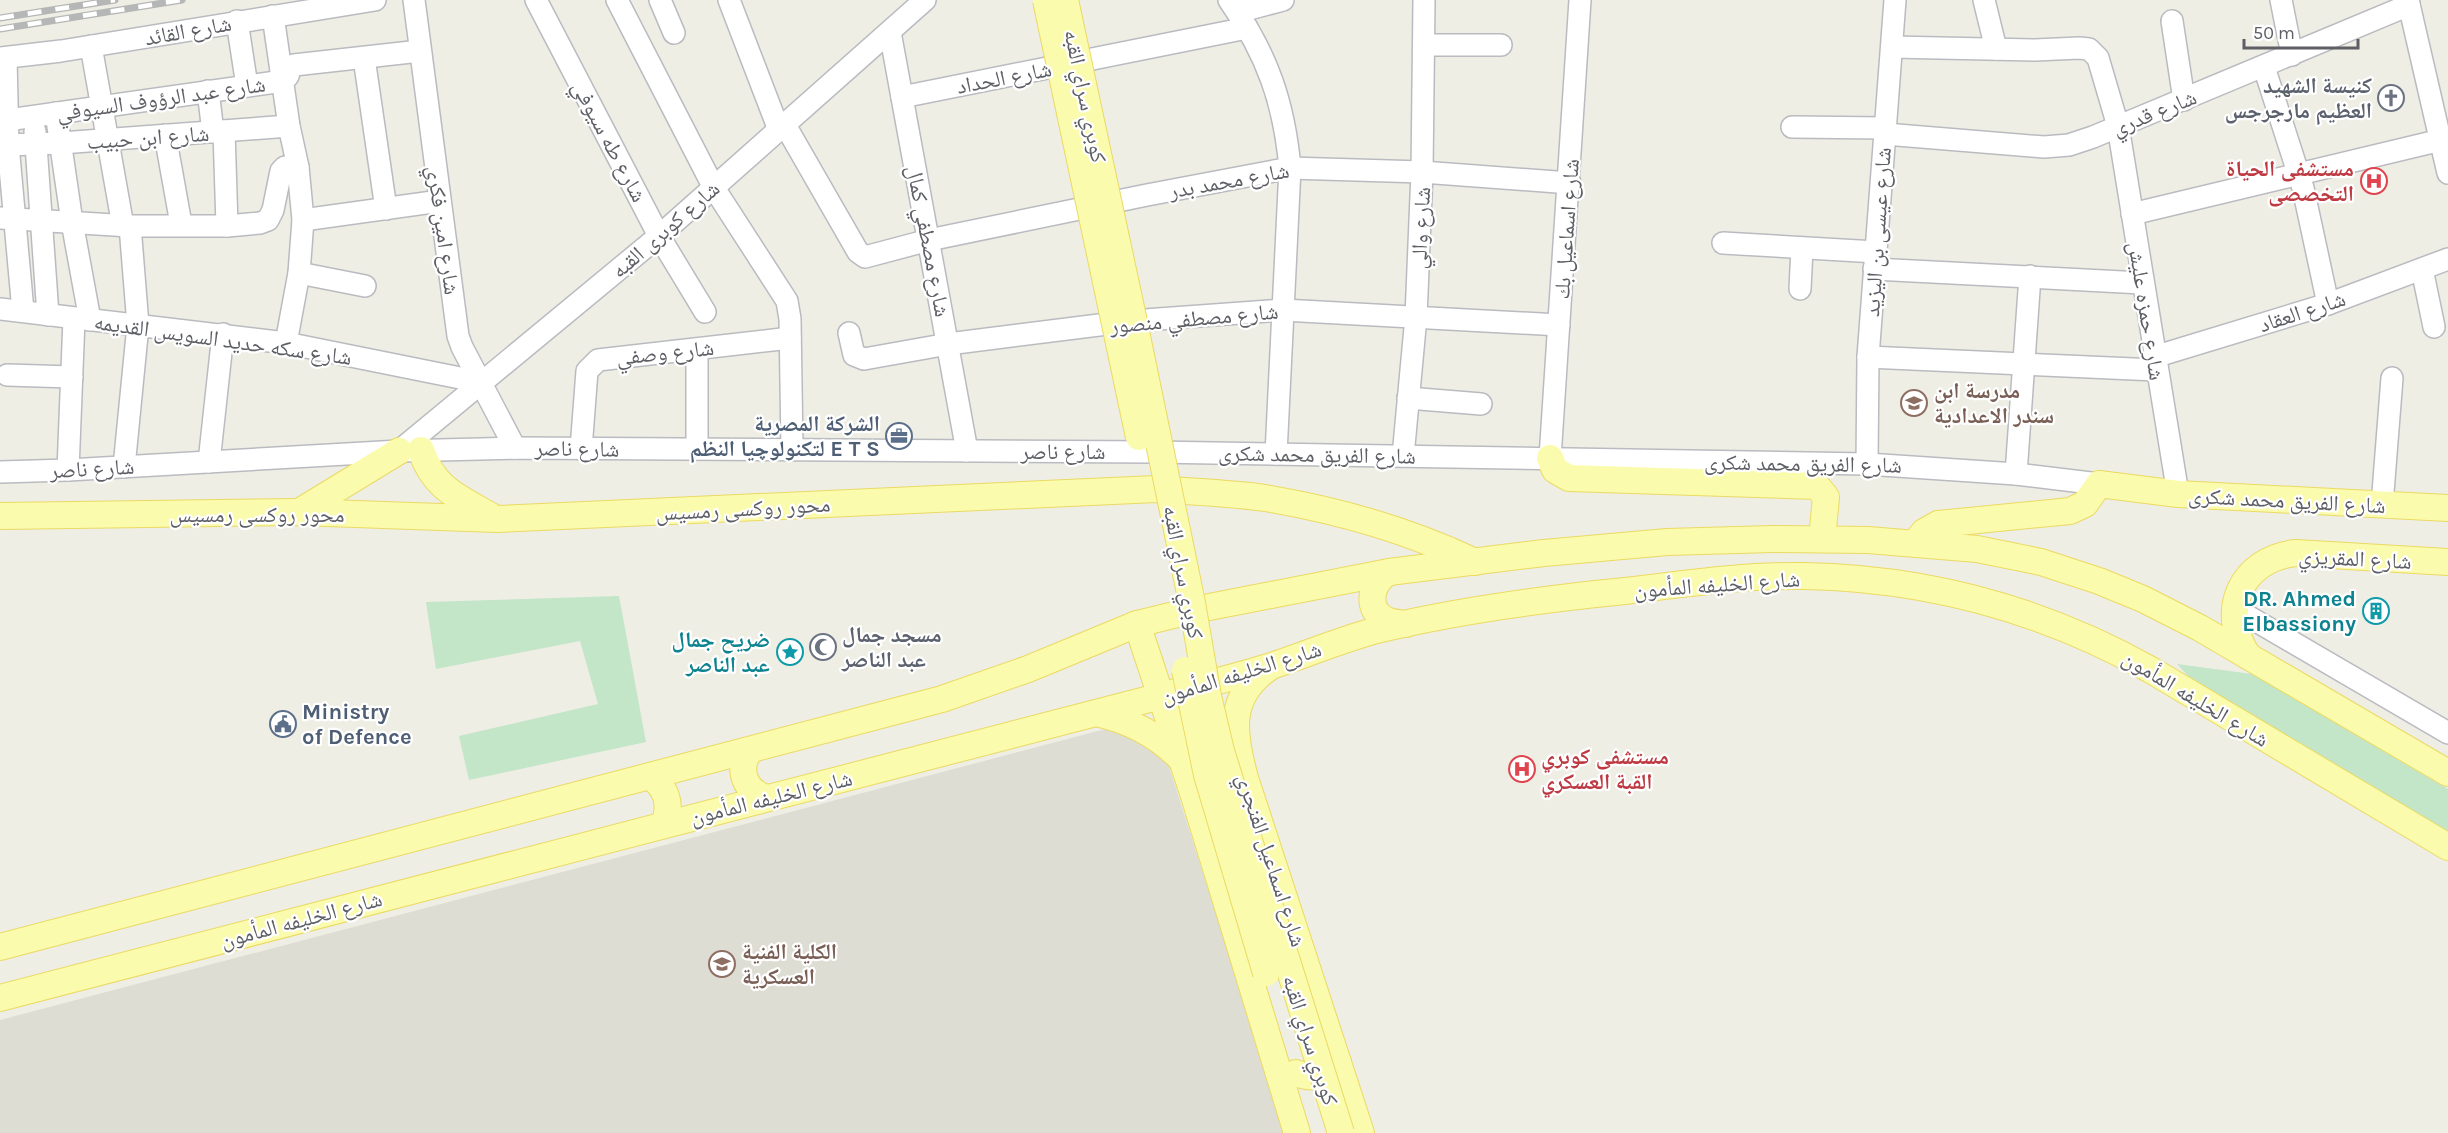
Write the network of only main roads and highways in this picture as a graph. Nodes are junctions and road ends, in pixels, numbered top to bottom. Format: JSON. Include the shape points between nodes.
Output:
{"nodes":[{"id":1,"x":1046,"y":0,"type":"edge"},
{"id":2,"x":1065,"y":0,"type":"edge"},
{"id":3,"x":1550,"y":458,"type":"road end"},
{"id":4,"x":2448,"y":508,"type":"edge"},
{"id":5,"x":299,"y":512,"type":"junction"},
{"id":6,"x":0,"y":516,"type":"edge"},
{"id":7,"x":497,"y":519,"type":"junction"},
{"id":8,"x":1822,"y":539,"type":"junction"},
{"id":9,"x":1915,"y":543,"type":"junction"},
{"id":10,"x":1475,"y":562,"type":"junction"},
{"id":11,"x":2448,"y":562,"type":"edge"},
{"id":12,"x":1389,"y":572,"type":"junction"},
{"id":13,"x":1137,"y":624,"type":"junction"},
{"id":14,"x":1407,"y":624,"type":"junction"},
{"id":15,"x":2248,"y":656,"type":"junction"},
{"id":16,"x":1273,"y":665,"type":"junction"},
{"id":17,"x":1161,"y":696,"type":"junction"},
{"id":18,"x":1096,"y":713,"type":"junction"},
{"id":19,"x":750,"y":750,"type":"junction"},
{"id":20,"x":1183,"y":761,"type":"junction"},
{"id":21,"x":2448,"y":773,"type":"edge"},
{"id":22,"x":650,"y":776,"type":"junction"},
{"id":23,"x":1245,"y":778,"type":"junction"},
{"id":24,"x":1194,"y":796,"type":"junction"},
{"id":25,"x":767,"y":798,"type":"junction"},
{"id":26,"x":664,"y":824,"type":"junction"},
{"id":27,"x":2448,"y":847,"type":"edge"},
{"id":28,"x":0,"y":947,"type":"edge"},
{"id":29,"x":0,"y":998,"type":"edge"},
{"id":30,"x":1338,"y":1062,"type":"junction"},
{"id":31,"x":1296,"y":1073,"type":"junction"},
{"id":32,"x":1297,"y":1133,"type":"edge"},
{"id":33,"x":1313,"y":1133,"type":"edge"},
{"id":34,"x":1341,"y":1133,"type":"edge"},
{"id":35,"x":1361,"y":1133,"type":"edge"}],
"edges":[{"from":1,"to":31,"type":"main road","name":"كوبري سراي القبه","bridge":true,"via":[[1168,571],[1198,737]]},
{"from":2,"to":34,"type":"main road","name":"كوبري سراي القبه","bridge":true,"via":[[1221,751]]},
{"from":3,"to":8,"type":"main road","via":[[1555,470],[1569,478],[1817,486],[1826,497]]},
{"from":4,"to":9,"type":"main road","name":"شارع الفريق محمد شكرى","via":[[2178,494],[2099,484],[2085,504],[2070,512],[1938,524]]},
{"from":5,"to":6,"type":"main road","name":"محور روكسى رمسيس"},
{"from":5,"to":7,"type":"main road","name":"محور روكسى رمسيس"},
{"from":5,"to":7,"type":"main road","via":[[410,450],[450,494]]},
{"from":7,"to":10,"type":"main road","name":"محور روكسى رمسيس","via":[[1156,489],[1264,498],[1334,513],[1423,540]]},
{"from":8,"to":9,"type":"main road","name":"شارع الخليفه المأمون"},
{"from":8,"to":10,"type":"main road","name":"شارع الخليفه المأمون","via":[[1667,542]]},
{"from":9,"to":15,"type":"main road","name":"شارع الخليفه المأمون","via":[[2010,555],[2073,572],[2143,599]]},
{"from":10,"to":12,"type":"main road","name":"شارع الخليفه المأمون"},
{"from":11,"to":15,"type":"main road","name":"شارع المقريزي","via":[[2296,553],[2271,558],[2251,574],[2234,608],[2236,633]]},
{"from":12,"to":13,"type":"main road","name":"شارع الخليفه المأمون","via":[[1194,609]]},
{"from":12,"to":14,"type":"main road","via":[[1374,586],[1374,608],[1384,620]]},
{"from":13,"to":17,"type":"main road"},
{"from":13,"to":19,"type":"main road","name":"شارع الخليفه المأمون","via":[[963,692]]},
{"from":14,"to":16,"type":"main road","name":"شارع الخليفه المأمون","via":[[1360,635]]},
{"from":14,"to":27,"type":"main road","name":"شارع الخليفه المأمون","via":[[1581,596],[1756,578],[1850,578],[1946,591],[2039,618],[2124,655]]},
{"from":15,"to":21,"type":"main road","name":"شارع الخليفه المأمون"},
{"from":16,"to":17,"type":"main road","name":"شارع الخليفه المأمون"},
{"from":16,"to":23,"type":"main road","name":"شارع اسماعيل الفنجري","via":[[1250,685],[1237,712],[1235,742]]},
{"from":17,"to":18,"type":"main road","name":"شارع الخليفه المأمون"},
{"from":17,"to":20,"type":"main road"},
{"from":18,"to":20,"type":"main road","via":[[1143,729]]},
{"from":18,"to":25,"type":"main road","name":"شارع الخليفه المأمون"},
{"from":19,"to":22,"type":"main road","name":"شارع الخليفه المأمون"},
{"from":19,"to":25,"type":"main road","via":[[744,761],[744,779],[751,790]]},
{"from":20,"to":24,"type":"main road"},
{"from":22,"to":26,"type":"main road","via":[[668,797]]},
{"from":22,"to":28,"type":"main road","name":"شارع الخليفه المأمون"},
{"from":23,"to":24,"type":"main road","via":[[1230,772],[1215,774],[1202,783]]},
{"from":23,"to":30,"type":"main road","name":"شارع اسماعيل الفنجري"},
{"from":24,"to":32,"type":"main road"},
{"from":25,"to":26,"type":"main road","name":"شارع الخليفه المأمون"},
{"from":26,"to":29,"type":"main road","name":"شارع الخليفه المأمون"},
{"from":30,"to":31,"type":"main road","via":[[1319,1076]]},
{"from":30,"to":35,"type":"main road","name":"شارع اسماعيل الفنجري"},
{"from":31,"to":33,"type":"main road","name":"كوبري سراي القبه"}]}
